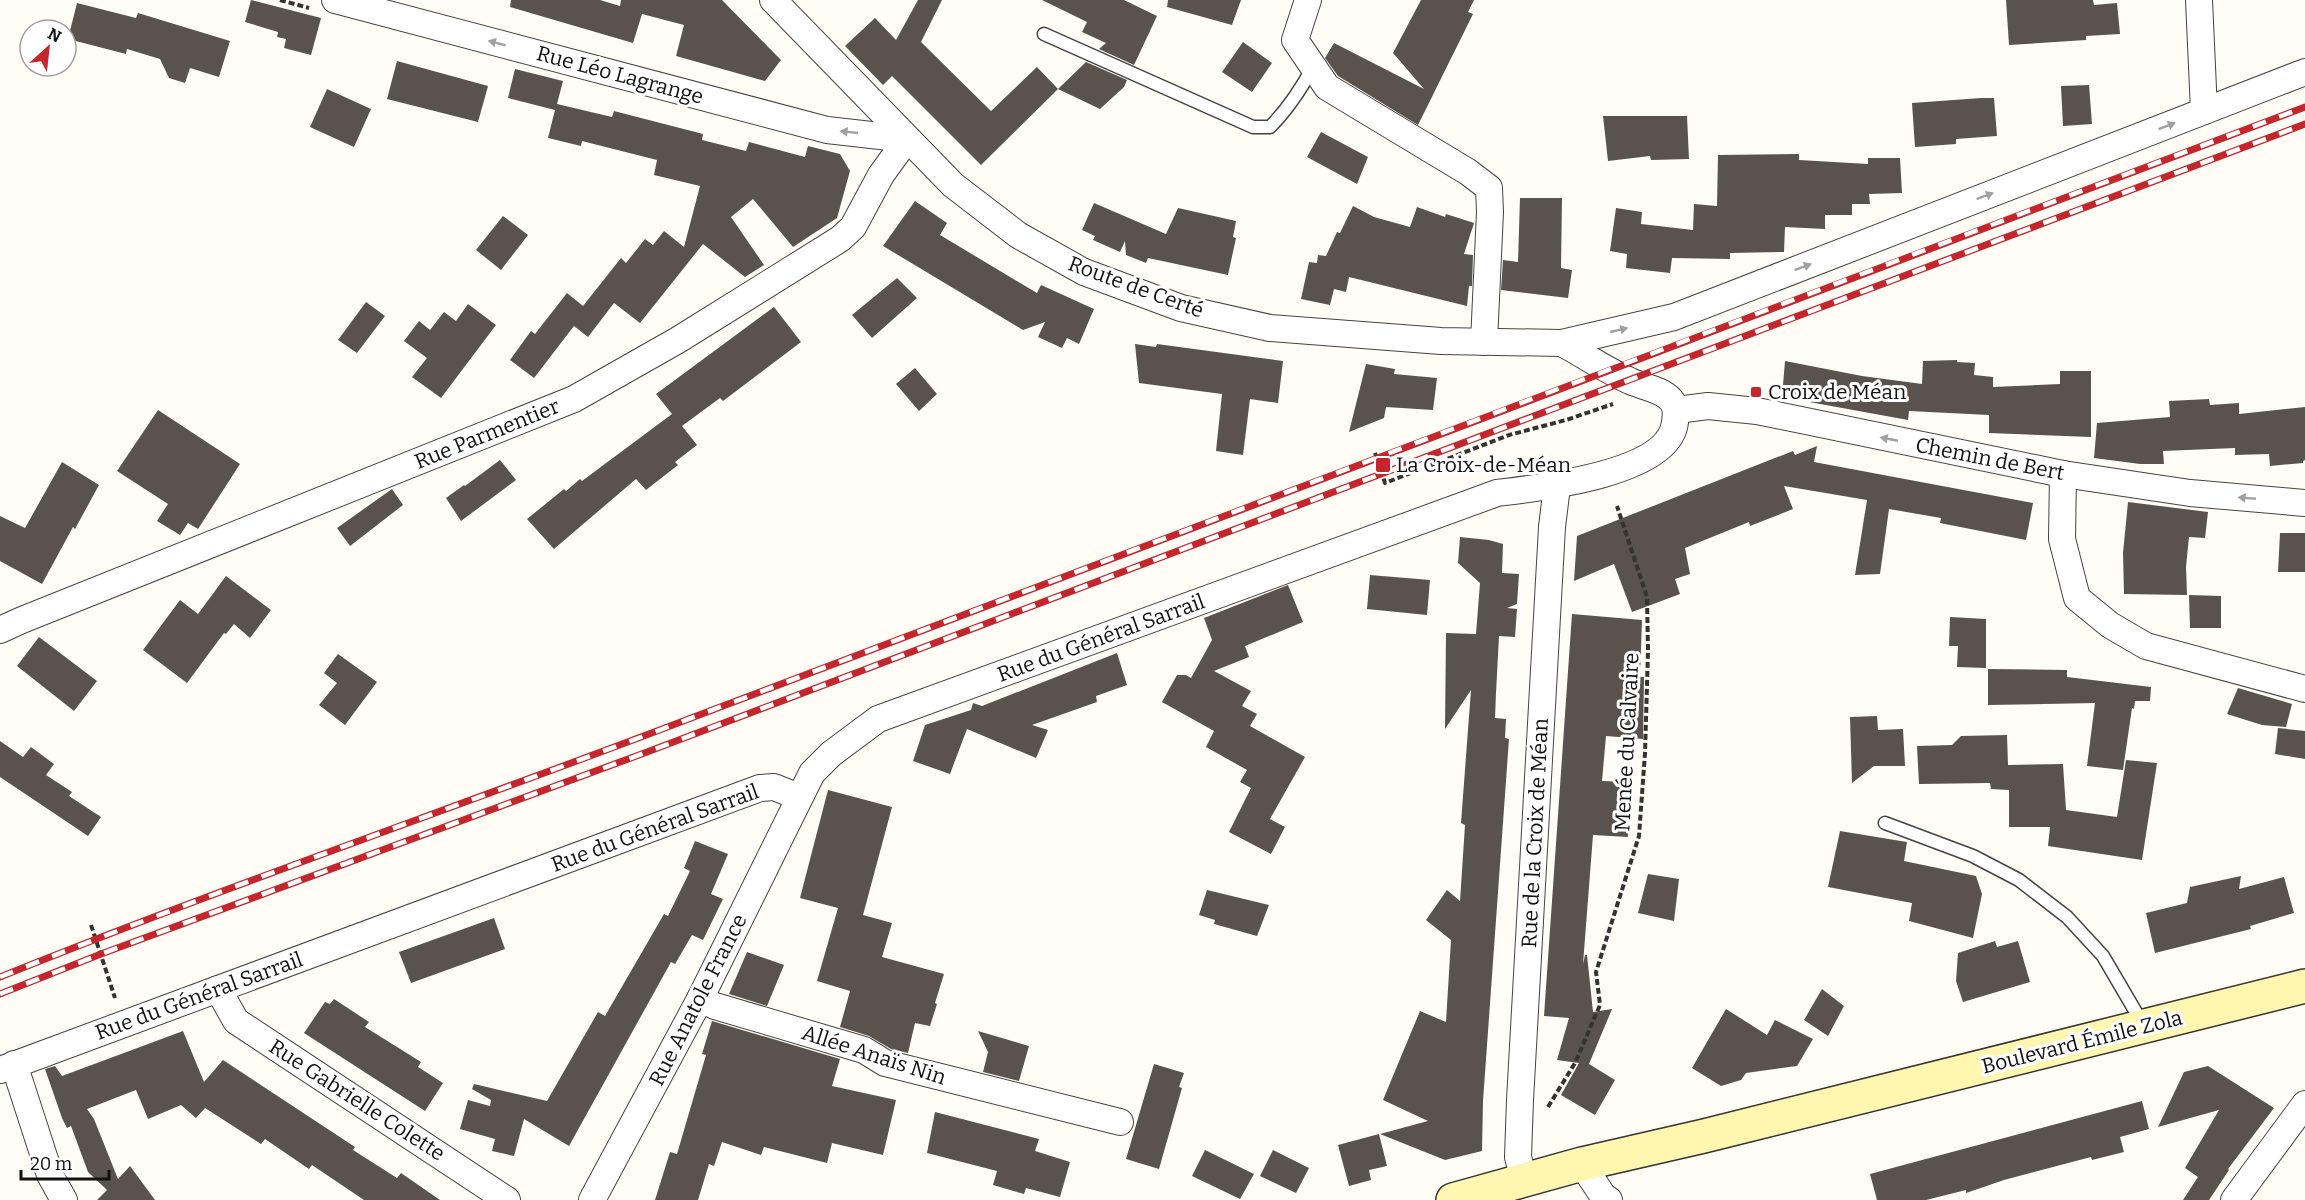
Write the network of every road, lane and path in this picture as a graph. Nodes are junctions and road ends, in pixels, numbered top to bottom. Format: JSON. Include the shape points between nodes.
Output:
{"nodes":[{"id":1,"x":335,"y":0,"type":"edge"},
{"id":2,"x":773,"y":0,"type":"edge"},
{"id":3,"x":1308,"y":0,"type":"edge"},
{"id":4,"x":2199,"y":0,"type":"edge"},
{"id":5,"x":1044,"y":34,"type":"dead end"},
{"id":6,"x":1313,"y":67,"type":"junction"},
{"id":7,"x":2305,"y":72,"type":"edge"},
{"id":8,"x":2203,"y":103,"type":"junction"},
{"id":9,"x":907,"y":139,"type":"junction"},
{"id":10,"x":1484,"y":342,"type":"junction"},
{"id":11,"x":1562,"y":343,"type":"junction"},
{"id":12,"x":1622,"y":405,"type":"dead end"},
{"id":13,"x":1677,"y":410,"type":"junction"},
{"id":14,"x":1375,"y":453,"type":"dead end"},
{"id":15,"x":2063,"y":474,"type":"junction"},
{"id":16,"x":1557,"y":486,"type":"junction"},
{"id":17,"x":2305,"y":503,"type":"edge"},
{"id":18,"x":1617,"y":506,"type":"dead end"},
{"id":19,"x":0,"y":630,"type":"edge"},
{"id":20,"x":2305,"y":689,"type":"edge"},
{"id":21,"x":799,"y":797,"type":"junction"},
{"id":22,"x":1886,"y":823,"type":"dead end"},
{"id":23,"x":91,"y":925,"type":"dead end"},
{"id":24,"x":2305,"y":986,"type":"edge"},
{"id":25,"x":218,"y":989,"type":"junction"},
{"id":26,"x":700,"y":999,"type":"junction"},
{"id":27,"x":124,"y":1024,"type":"junction"},
{"id":28,"x":2145,"y":1027,"type":"junction"},
{"id":29,"x":7,"y":1067,"type":"edge"},
{"id":30,"x":2305,"y":1104,"type":"edge"},
{"id":31,"x":1545,"y":1112,"type":"dead end"},
{"id":32,"x":1120,"y":1122,"type":"dead end"},
{"id":33,"x":1582,"y":1164,"type":"junction"},
{"id":34,"x":1524,"y":1180,"type":"junction"},
{"id":35,"x":64,"y":1200,"type":"edge"},
{"id":36,"x":507,"y":1200,"type":"edge"},
{"id":37,"x":592,"y":1200,"type":"edge"},
{"id":38,"x":1453,"y":1200,"type":"edge"},
{"id":39,"x":1609,"y":1200,"type":"edge"},
{"id":40,"x":2234,"y":1200,"type":"edge"}],
"edges":[{"from":9,"to":1,"type":"street","name":"Rue Léo Lagrange","one_way":true,"via":[[827,130]]},
{"from":2,"to":9,"type":"street","name":"Route de Certé"},
{"from":3,"to":6,"type":"street","via":[[1295,40]]},
{"from":4,"to":8,"type":"street"},
{"from":5,"to":6,"type":"lane","via":[[1253,127],[1270,127],[1283,114]]},
{"from":6,"to":10,"type":"street","via":[[1327,87],[1489,188]]},
{"from":7,"to":8,"type":"street","name":"Route de Certé"},
{"from":11,"to":8,"type":"street","name":"Route de Certé","one_way":true,"via":[[1674,317]]},
{"from":9,"to":10,"type":"street","name":"Route de Certé","via":[[953,185],[1018,235],[1084,272],[1181,308],[1270,328]]},
{"from":9,"to":19,"type":"street","name":"Rue Parmentier","via":[[881,175],[853,227],[840,239],[619,375],[574,399]]},
{"from":10,"to":11,"type":"street","name":"Route de Certé"},
{"from":11,"to":13,"type":"street","via":[[1629,381],[1660,392]]},
{"from":12,"to":14,"type":"path","via":[[1614,404],[1509,435],[1385,483]]},
{"from":15,"to":13,"type":"street","name":"Chemin de Bert","one_way":true,"via":[[1757,411],[1708,406]]},
{"from":13,"to":16,"type":"street","name":"Rue du Général Sarrail","via":[[1668,440],[1650,456],[1605,474]]},
{"from":17,"to":15,"type":"street","name":"Chemin de Bert","one_way":true,"via":[[2190,493]]},
{"from":15,"to":20,"type":"street","via":[[2062,539],[2077,598],[2110,626],[2146,646]]},
{"from":16,"to":21,"type":"street","name":"Rue du Général Sarrail","via":[[1497,493],[878,719],[812,773]]},
{"from":16,"to":34,"type":"street","name":"Rue de la Croix de Méan","via":[[1520,1100],[1518,1157]]},
{"from":18,"to":31,"type":"path","name":"Menée du Calvaire","via":[[1647,597],[1645,753],[1639,836],[1596,972],[1600,1005],[1575,1063]]},
{"from":21,"to":25,"type":"street","name":"Rue du Général Sarrail","via":[[774,787],[760,788]]},
{"from":21,"to":26,"type":"street","name":"Rue Anatole France"},
{"from":22,"to":28,"type":"lane","via":[[1973,856],[2019,880],[2067,917],[2103,956]]},
{"from":23,"to":27,"type":"path"},
{"from":24,"to":28,"type":"main road","name":"Boulevard Émile Zola"},
{"from":25,"to":27,"type":"street","name":"Rue du Général Sarrail"},
{"from":25,"to":36,"type":"street","name":"Rue Gabrielle Colette","via":[[236,1021]]},
{"from":26,"to":32,"type":"street","name":"Allée Anaïs Nin","via":[[864,1050],[885,1063]]},
{"from":26,"to":37,"type":"street","name":"Rue Anatole France"},
{"from":27,"to":29,"type":"street","name":"Rue du Général Sarrail"},
{"from":28,"to":33,"type":"main road","name":"Boulevard Émile Zola"},
{"from":29,"to":35,"type":"street","via":[[50,1175]]},
{"from":30,"to":40,"type":"street"},
{"from":33,"to":34,"type":"main road","name":"Boulevard Émile Zola"},
{"from":33,"to":39,"type":"street"},
{"from":34,"to":38,"type":"main road","name":"Boulevard Émile Zola"}]}
